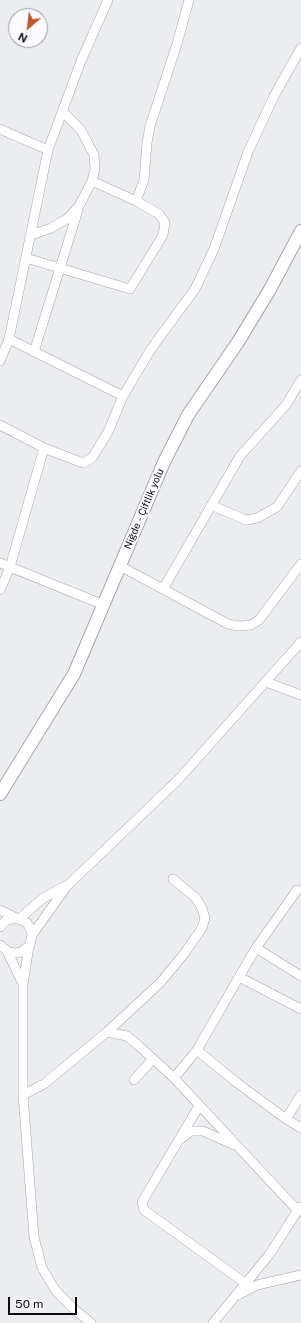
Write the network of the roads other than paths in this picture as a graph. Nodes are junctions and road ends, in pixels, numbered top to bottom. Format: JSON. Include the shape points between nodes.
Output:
{"nodes":[{"id":1,"x":108,"y":0,"type":"edge"},
{"id":2,"x":189,"y":0,"type":"edge"},
{"id":3,"x":301,"y":48,"type":"edge"},
{"id":4,"x":62,"y":111,"type":"junction"},
{"id":5,"x":0,"y":129,"type":"edge"},
{"id":6,"x":48,"y":150,"type":"junction"},
{"id":7,"x":92,"y":181,"type":"junction"},
{"id":8,"x":136,"y":201,"type":"junction"},
{"id":9,"x":79,"y":206,"type":"junction"},
{"id":10,"x":301,"y":231,"type":"edge"},
{"id":11,"x":31,"y":235,"type":"junction"},
{"id":12,"x":26,"y":258,"type":"junction"},
{"id":13,"x":60,"y":269,"type":"junction"},
{"id":14,"x":9,"y":339,"type":"junction"},
{"id":15,"x":34,"y":352,"type":"junction"},
{"id":16,"x":0,"y":361,"type":"edge"},
{"id":17,"x":301,"y":380,"type":"edge"},
{"id":18,"x":122,"y":396,"type":"junction"},
{"id":19,"x":0,"y":425,"type":"edge"},
{"id":20,"x":44,"y":448,"type":"junction"},
{"id":21,"x":301,"y":471,"type":"edge"},
{"id":22,"x":211,"y":505,"type":"junction"},
{"id":23,"x":0,"y":563,"type":"edge"},
{"id":24,"x":301,"y":564,"type":"edge"},
{"id":25,"x":120,"y":566,"type":"junction"},
{"id":26,"x":10,"y":567,"type":"junction"},
{"id":27,"x":163,"y":589,"type":"junction"},
{"id":28,"x":0,"y":590,"type":"edge"},
{"id":29,"x":104,"y":605,"type":"junction"},
{"id":30,"x":301,"y":642,"type":"edge"},
{"id":31,"x":266,"y":682,"type":"junction"},
{"id":32,"x":301,"y":695,"type":"edge"},
{"id":33,"x":0,"y":794,"type":"edge"},
{"id":34,"x":173,"y":879,"type":"dead end"},
{"id":35,"x":67,"y":886,"type":"junction"},
{"id":36,"x":297,"y":890,"type":"dead end"},
{"id":37,"x":0,"y":910,"type":"edge"},
{"id":38,"x":18,"y":919,"type":"junction"},
{"id":39,"x":0,"y":927,"type":"edge"},
{"id":40,"x":32,"y":935,"type":"junction"},
{"id":41,"x":29,"y":946,"type":"junction"},
{"id":42,"x":4,"y":948,"type":"edge"},
{"id":43,"x":256,"y":948,"type":"junction"},
{"id":44,"x":301,"y":976,"type":"edge"},
{"id":45,"x":239,"y":977,"type":"junction"},
{"id":46,"x":23,"y":984,"type":"junction"},
{"id":47,"x":301,"y":1009,"type":"edge"},
{"id":48,"x":107,"y":1032,"type":"junction"},
{"id":49,"x":197,"y":1050,"type":"junction"},
{"id":50,"x":153,"y":1059,"type":"junction"},
{"id":51,"x":174,"y":1078,"type":"junction"},
{"id":52,"x":134,"y":1080,"type":"dead end"},
{"id":53,"x":23,"y":1095,"type":"junction"},
{"id":54,"x":301,"y":1095,"type":"edge"},
{"id":55,"x":200,"y":1106,"type":"junction"},
{"id":56,"x":286,"y":1119,"type":"junction"},
{"id":57,"x":301,"y":1128,"type":"edge"},
{"id":58,"x":179,"y":1140,"type":"junction"},
{"id":59,"x":238,"y":1147,"type":"junction"},
{"id":60,"x":299,"y":1208,"type":"edge"},
{"id":61,"x":301,"y":1275,"type":"edge"},
{"id":62,"x":246,"y":1283,"type":"junction"},
{"id":63,"x":234,"y":1297,"type":"junction"},
{"id":64,"x":91,"y":1323,"type":"edge"},
{"id":65,"x":213,"y":1323,"type":"edge"}],
"edges":[{"from":1,"to":4,"type":"street","via":[[80,61]]},
{"from":2,"to":8,"type":"street","via":[[150,126],[144,180]]},
{"from":3,"to":18,"type":"street","via":[[274,96],[248,152],[214,249],[195,289],[151,349]]},
{"from":4,"to":6,"type":"street"},
{"from":4,"to":7,"type":"street","via":[[81,130],[94,155],[95,169]]},
{"from":5,"to":6,"type":"street"},
{"from":6,"to":11,"type":"street"},
{"from":7,"to":8,"type":"street"},
{"from":7,"to":9,"type":"street"},
{"from":8,"to":13,"type":"street","via":[[159,214],[165,223],[163,235],[130,289]]},
{"from":9,"to":11,"type":"street","via":[[67,219],[52,228]]},
{"from":9,"to":13,"type":"street"},
{"from":10,"to":25,"type":"main road","name":"Niğde - Çiftlik yolu","via":[[238,342],[188,415],[164,462]]},
{"from":11,"to":12,"type":"street"},
{"from":12,"to":13,"type":"street"},
{"from":12,"to":14,"type":"street"},
{"from":13,"to":15,"type":"street"},
{"from":14,"to":15,"type":"street"},
{"from":14,"to":16,"type":"street"},
{"from":15,"to":18,"type":"street"},
{"from":17,"to":22,"type":"street","via":[[286,405],[240,456]]},
{"from":18,"to":20,"type":"street","via":[[108,432],[92,458],[82,463]]},
{"from":19,"to":20,"type":"street"},
{"from":20,"to":26,"type":"street"},
{"from":21,"to":22,"type":"street","via":[[277,507],[257,518],[246,520]]},
{"from":22,"to":27,"type":"street"},
{"from":23,"to":26,"type":"street"},
{"from":24,"to":27,"type":"street","via":[[259,620],[251,625],[228,624]]},
{"from":25,"to":27,"type":"street"},
{"from":25,"to":29,"type":"main road","name":"Niğde - Çiftlik yolu"},
{"from":26,"to":28,"type":"street"},
{"from":26,"to":29,"type":"street"},
{"from":29,"to":33,"type":"main road","name":"Niğde - Çiftlik yolu","via":[[74,674]]},
{"from":30,"to":31,"type":"street"},
{"from":31,"to":32,"type":"street"},
{"from":31,"to":35,"type":"street","via":[[178,780]]},
{"from":34,"to":48,"type":"street","via":[[196,898],[202,908],[205,918],[202,928],[160,983]]},
{"from":35,"to":38,"type":"street","via":[[42,899]]},
{"from":35,"to":40,"type":"street"},
{"from":36,"to":43,"type":"street"},
{"from":37,"to":38,"type":"street"},
{"from":38,"to":39,"type":"street","via":[[5,921]]},
{"from":38,"to":40,"type":"street","via":[[27,923]]},
{"from":40,"to":41,"type":"street"},
{"from":41,"to":42,"type":"street","via":[[15,953]]},
{"from":41,"to":46,"type":"street"},
{"from":42,"to":46,"type":"street"},
{"from":43,"to":44,"type":"street"},
{"from":43,"to":45,"type":"street"},
{"from":45,"to":47,"type":"street"},
{"from":45,"to":49,"type":"street"},
{"from":46,"to":53,"type":"street"},
{"from":48,"to":50,"type":"street","via":[[127,1036]]},
{"from":48,"to":53,"type":"street","via":[[44,1084]]},
{"from":49,"to":51,"type":"street"},
{"from":49,"to":56,"type":"street"},
{"from":50,"to":51,"type":"street"},
{"from":50,"to":52,"type":"street"},
{"from":51,"to":55,"type":"street"},
{"from":53,"to":64,"type":"street","via":[[34,1237],[42,1268],[56,1291]]},
{"from":54,"to":56,"type":"street"},
{"from":55,"to":58,"type":"street"},
{"from":55,"to":59,"type":"street"},
{"from":56,"to":57,"type":"street"},
{"from":58,"to":59,"type":"street","via":[[190,1132],[203,1131]]},
{"from":58,"to":62,"type":"street","via":[[142,1202],[144,1210]]},
{"from":59,"to":60,"type":"street"},
{"from":60,"to":62,"type":"street"},
{"from":61,"to":63,"type":"street","via":[[257,1285]]},
{"from":62,"to":63,"type":"street"},
{"from":63,"to":65,"type":"street"}]}
